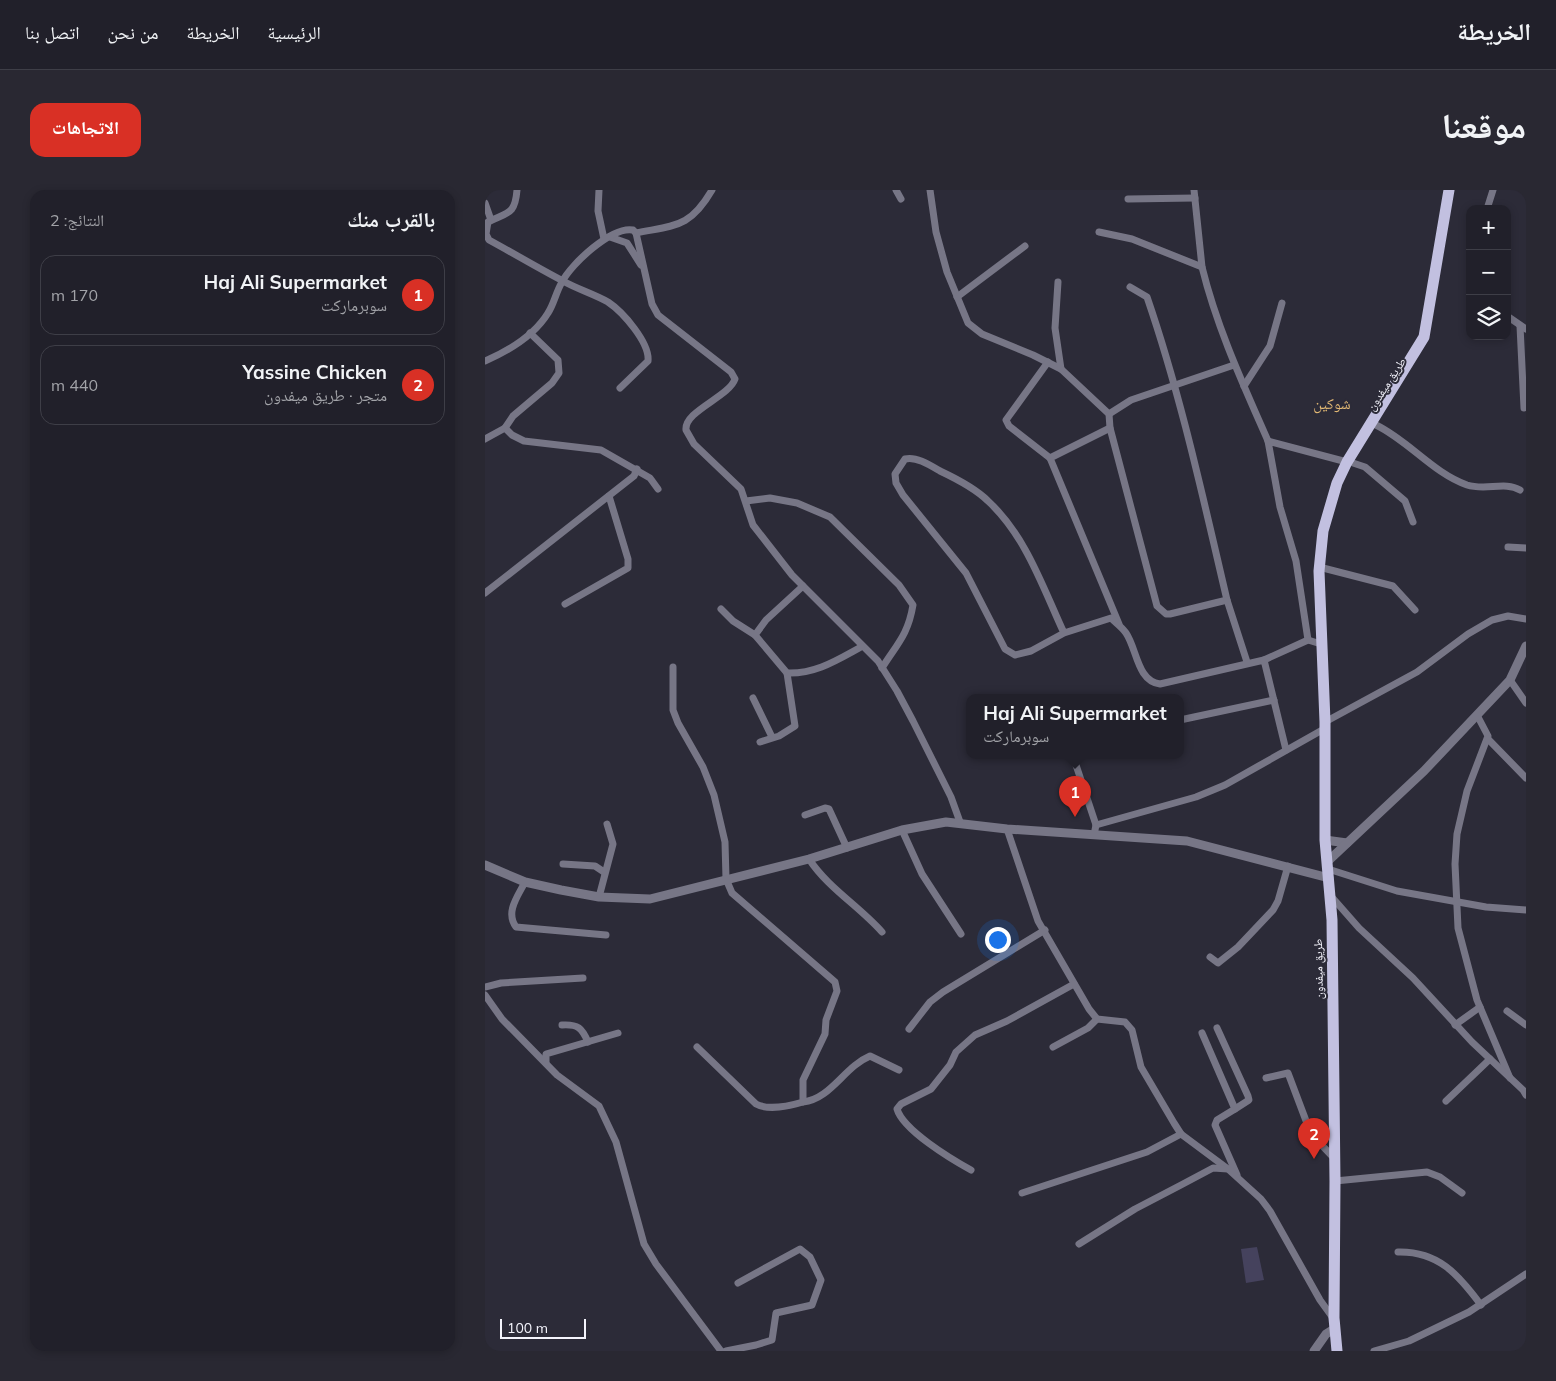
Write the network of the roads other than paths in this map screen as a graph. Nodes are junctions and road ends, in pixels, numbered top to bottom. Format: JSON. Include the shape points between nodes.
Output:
{"nodes":[{"id":1,"x":517,"y":190,"type":"edge"},
{"id":2,"x":599,"y":190,"type":"edge"},
{"id":3,"x":712,"y":190,"type":"edge"},
{"id":4,"x":896,"y":190,"type":"edge"},
{"id":5,"x":930,"y":190,"type":"edge"},
{"id":6,"x":1194,"y":190,"type":"edge"},
{"id":7,"x":1449,"y":190,"type":"edge"},
{"id":8,"x":1454,"y":190,"type":"edge"},
{"id":9,"x":1493,"y":190,"type":"edge"},
{"id":10,"x":1195,"y":198,"type":"junction"},
{"id":11,"x":901,"y":199,"type":"dead end"},
{"id":12,"x":1129,"y":199,"type":"dead end"},
{"id":13,"x":485,"y":203,"type":"edge"},
{"id":14,"x":1488,"y":205,"type":"edge"},
{"id":15,"x":491,"y":220,"type":"junction"},
{"id":16,"x":1099,"y":232,"type":"dead end"},
{"id":17,"x":636,"y":233,"type":"junction"},
{"id":18,"x":606,"y":238,"type":"junction"},
{"id":19,"x":1025,"y":246,"type":"dead end"},
{"id":20,"x":1202,"y":268,"type":"junction"},
{"id":21,"x":562,"y":281,"type":"junction"},
{"id":22,"x":648,"y":281,"type":"junction"},
{"id":23,"x":1058,"y":282,"type":"dead end"},
{"id":24,"x":1129,"y":287,"type":"dead end"},
{"id":25,"x":957,"y":297,"type":"junction"},
{"id":26,"x":1282,"y":303,"type":"dead end"},
{"id":27,"x":1511,"y":319,"type":"edge"},
{"id":28,"x":1523,"y":328,"type":"edge"},
{"id":29,"x":531,"y":333,"type":"junction"},
{"id":30,"x":485,"y":361,"type":"edge"},
{"id":31,"x":1048,"y":362,"type":"junction"},
{"id":32,"x":1234,"y":365,"type":"junction"},
{"id":33,"x":1061,"y":369,"type":"junction"},
{"id":34,"x":1175,"y":385,"type":"junction"},
{"id":35,"x":1244,"y":386,"type":"junction"},
{"id":36,"x":620,"y":388,"type":"dead end"},
{"id":37,"x":1524,"y":408,"type":"dead end"},
{"id":38,"x":1109,"y":414,"type":"junction"},
{"id":39,"x":1376,"y":425,"type":"junction"},
{"id":40,"x":505,"y":428,"type":"junction"},
{"id":41,"x":1110,"y":428,"type":"junction"},
{"id":42,"x":485,"y":439,"type":"edge"},
{"id":43,"x":1267,"y":442,"type":"junction"},
{"id":44,"x":1049,"y":458,"type":"junction"},
{"id":45,"x":1350,"y":462,"type":"junction"},
{"id":46,"x":637,"y":469,"type":"junction"},
{"id":47,"x":658,"y":489,"type":"dead end"},
{"id":48,"x":1520,"y":490,"type":"dead end"},
{"id":49,"x":609,"y":496,"type":"junction"},
{"id":50,"x":746,"y":501,"type":"junction"},
{"id":51,"x":1413,"y":522,"type":"dead end"},
{"id":52,"x":1508,"y":547,"type":"dead end"},
{"id":53,"x":1526,"y":548,"type":"edge"},
{"id":54,"x":1323,"y":568,"type":"junction"},
{"id":55,"x":803,"y":586,"type":"junction"},
{"id":56,"x":1320,"y":586,"type":"junction"},
{"id":57,"x":485,"y":594,"type":"edge"},
{"id":58,"x":1227,"y":600,"type":"junction"},
{"id":59,"x":565,"y":604,"type":"dead end"},
{"id":60,"x":721,"y":609,"type":"dead end"},
{"id":61,"x":1415,"y":610,"type":"dead end"},
{"id":62,"x":1526,"y":619,"type":"edge"},
{"id":63,"x":1120,"y":626,"type":"junction"},
{"id":64,"x":1064,"y":634,"type":"junction"},
{"id":65,"x":755,"y":635,"type":"junction"},
{"id":66,"x":1308,"y":640,"type":"junction"},
{"id":67,"x":1321,"y":644,"type":"junction"},
{"id":68,"x":861,"y":646,"type":"junction"},
{"id":69,"x":1526,"y":646,"type":"edge"},
{"id":70,"x":1264,"y":660,"type":"junction"},
{"id":71,"x":1247,"y":662,"type":"junction"},
{"id":72,"x":673,"y":667,"type":"dead end"},
{"id":73,"x":882,"y":668,"type":"junction"},
{"id":74,"x":787,"y":673,"type":"junction"},
{"id":75,"x":1510,"y":680,"type":"junction"},
{"id":76,"x":753,"y":698,"type":"dead end"},
{"id":77,"x":1274,"y":700,"type":"junction"},
{"id":78,"x":1526,"y":703,"type":"edge"},
{"id":79,"x":1477,"y":714,"type":"junction"},
{"id":80,"x":1184,"y":719,"type":"edge"},
{"id":81,"x":1324,"y":726,"type":"junction"},
{"id":82,"x":772,"y":737,"type":"junction"},
{"id":83,"x":1488,"y":739,"type":"junction"},
{"id":84,"x":760,"y":742,"type":"dead end"},
{"id":85,"x":1287,"y":750,"type":"junction"},
{"id":86,"x":1074,"y":759,"type":"edge"},
{"id":87,"x":1526,"y":778,"type":"edge"},
{"id":88,"x":805,"y":815,"type":"dead end"},
{"id":89,"x":960,"y":822,"type":"junction"},
{"id":90,"x":607,"y":824,"type":"dead end"},
{"id":91,"x":1007,"y":829,"type":"junction"},
{"id":92,"x":902,"y":830,"type":"junction"},
{"id":93,"x":1095,"y":830,"type":"junction"},
{"id":94,"x":1325,"y":840,"type":"junction"},
{"id":95,"x":1347,"y":843,"type":"junction"},
{"id":96,"x":847,"y":848,"type":"junction"},
{"id":97,"x":809,"y":859,"type":"junction"},
{"id":98,"x":485,"y":864,"type":"edge"},
{"id":99,"x":563,"y":864,"type":"dead end"},
{"id":100,"x":1288,"y":866,"type":"junction"},
{"id":101,"x":1328,"y":870,"type":"junction"},
{"id":102,"x":604,"y":872,"type":"junction"},
{"id":103,"x":726,"y":879,"type":"junction"},
{"id":104,"x":525,"y":882,"type":"junction"},
{"id":105,"x":1330,"y":895,"type":"junction"},
{"id":106,"x":599,"y":897,"type":"junction"},
{"id":107,"x":1459,"y":902,"type":"junction"},
{"id":108,"x":1526,"y":910,"type":"edge"},
{"id":109,"x":1350,"y":918,"type":"junction"},
{"id":110,"x":1332,"y":920,"type":"junction"},
{"id":111,"x":1045,"y":930,"type":"junction"},
{"id":112,"x":882,"y":932,"type":"dead end"},
{"id":113,"x":961,"y":934,"type":"dead end"},
{"id":114,"x":606,"y":935,"type":"dead end"},
{"id":115,"x":1211,"y":957,"type":"dead end"},
{"id":116,"x":583,"y":978,"type":"dead end"},
{"id":117,"x":1074,"y":984,"type":"junction"},
{"id":118,"x":485,"y":987,"type":"edge"},
{"id":119,"x":485,"y":996,"type":"edge"},
{"id":120,"x":1480,"y":1008,"type":"junction"},
{"id":121,"x":1507,"y":1011,"type":"dead end"},
{"id":122,"x":1097,"y":1019,"type":"junction"},
{"id":123,"x":1455,"y":1024,"type":"junction"},
{"id":124,"x":562,"y":1025,"type":"dead end"},
{"id":125,"x":1526,"y":1025,"type":"edge"},
{"id":126,"x":1217,"y":1028,"type":"dead end"},
{"id":127,"x":909,"y":1029,"type":"dead end"},
{"id":128,"x":618,"y":1033,"type":"dead end"},
{"id":129,"x":1202,"y":1033,"type":"dead end"},
{"id":130,"x":588,"y":1042,"type":"junction"},
{"id":131,"x":697,"y":1047,"type":"dead end"},
{"id":132,"x":1053,"y":1047,"type":"dead end"},
{"id":133,"x":1490,"y":1059,"type":"junction"},
{"id":134,"x":546,"y":1062,"type":"junction"},
{"id":135,"x":899,"y":1070,"type":"dead end"},
{"id":136,"x":1265,"y":1078,"type":"dead end"},
{"id":137,"x":1510,"y":1078,"type":"junction"},
{"id":138,"x":1525,"y":1091,"type":"edge"},
{"id":139,"x":1445,"y":1101,"type":"dead end"},
{"id":140,"x":803,"y":1102,"type":"junction"},
{"id":141,"x":1235,"y":1109,"type":"junction"},
{"id":142,"x":1181,"y":1134,"type":"junction"},
{"id":143,"x":1334,"y":1158,"type":"junction"},
{"id":144,"x":1228,"y":1169,"type":"junction"},
{"id":145,"x":971,"y":1170,"type":"dead end"},
{"id":146,"x":1237,"y":1178,"type":"junction"},
{"id":147,"x":1335,"y":1181,"type":"junction"},
{"id":148,"x":1022,"y":1193,"type":"dead end"},
{"id":149,"x":1462,"y":1193,"type":"dead end"},
{"id":150,"x":1079,"y":1244,"type":"dead end"},
{"id":151,"x":1397,"y":1252,"type":"dead end"},
{"id":152,"x":1526,"y":1274,"type":"edge"},
{"id":153,"x":738,"y":1283,"type":"dead end"},
{"id":154,"x":1481,"y":1305,"type":"junction"},
{"id":155,"x":1334,"y":1324,"type":"junction"},
{"id":156,"x":721,"y":1351,"type":"edge"},
{"id":157,"x":727,"y":1351,"type":"edge"},
{"id":158,"x":1314,"y":1351,"type":"edge"},
{"id":159,"x":1337,"y":1351,"type":"edge"},
{"id":160,"x":1373,"y":1351,"type":"edge"}],
"edges":[{"from":1,"to":15,"type":"street","via":[[516,206],[512,211]]},
{"from":2,"to":18,"type":"street","via":[[599,211]]},
{"from":3,"to":17,"type":"street","via":[[701,207],[681,224]]},
{"from":4,"to":11,"type":"street"},
{"from":5,"to":25,"type":"street","via":[[936,232]]},
{"from":6,"to":10,"type":"street"},
{"from":7,"to":45,"type":"main road","name":"طريق ميفدون","via":[[1424,337]]},
{"from":8,"to":39,"type":"main road","name":"طريق ميفدون","via":[[1432,330],[1421,356]]},
{"from":9,"to":14,"type":"street"},
{"from":10,"to":12,"type":"street"},
{"from":10,"to":20,"type":"street"},
{"from":13,"to":15,"type":"street"},
{"from":15,"to":21,"type":"street","via":[[485,228],[489,240]]},
{"from":16,"to":20,"type":"street","via":[[1132,239]]},
{"from":17,"to":18,"type":"street","via":[[629,230]]},
{"from":17,"to":22,"type":"street"},
{"from":18,"to":21,"type":"street"},
{"from":18,"to":22,"type":"street","via":[[620,239],[632,249]]},
{"from":19,"to":25,"type":"street"},
{"from":20,"to":32,"type":"street","via":[[1211,305]]},
{"from":21,"to":29,"type":"street","via":[[548,314]]},
{"from":21,"to":36,"type":"street","via":[[609,303],[639,335],[649,361]]},
{"from":22,"to":50,"type":"street","via":[[652,304],[658,315],[734,376],[730,388],[688,421],[686,430],[694,444],[741,489]]},
{"from":23,"to":33,"type":"street","via":[[1055,328]]},
{"from":24,"to":34,"type":"street","via":[[1147,297]]},
{"from":25,"to":31,"type":"street","via":[[963,314],[974,329]]},
{"from":26,"to":35,"type":"street","via":[[1269,346]]},
{"from":27,"to":28,"type":"street"},
{"from":28,"to":37,"type":"street"},
{"from":29,"to":30,"type":"street"},
{"from":29,"to":40,"type":"street","via":[[557,360],[559,374],[513,416]]},
{"from":31,"to":33,"type":"street"},
{"from":31,"to":44,"type":"street","via":[[1006,420],[1009,426]]},
{"from":32,"to":34,"type":"street"},
{"from":32,"to":35,"type":"street"},
{"from":33,"to":38,"type":"street"},
{"from":34,"to":38,"type":"street","via":[[1131,400]]},
{"from":34,"to":58,"type":"street"},
{"from":35,"to":43,"type":"street"},
{"from":38,"to":41,"type":"street"},
{"from":39,"to":45,"type":"main road","name":"طريق ميفدون"},
{"from":39,"to":48,"type":"street","via":[[1464,484],[1479,488],[1505,485]]},
{"from":40,"to":42,"type":"street"},
{"from":40,"to":46,"type":"street","via":[[524,441],[601,450]]},
{"from":41,"to":44,"type":"street"},
{"from":41,"to":58,"type":"street","via":[[1157,606],[1166,614]]},
{"from":43,"to":45,"type":"street"},
{"from":43,"to":66,"type":"street","via":[[1296,561]]},
{"from":44,"to":63,"type":"street"},
{"from":45,"to":51,"type":"street","via":[[1365,467],[1405,501]]},
{"from":45,"to":54,"type":"main road","name":"طريق ميفدون","via":[[1327,538]]},
{"from":45,"to":56,"type":"main road","name":"طريق ميفدون","via":[[1337,483],[1323,531]]},
{"from":46,"to":47,"type":"street"},
{"from":46,"to":49,"type":"street","via":[[634,476]]},
{"from":49,"to":57,"type":"street"},
{"from":49,"to":59,"type":"street","via":[[628,560],[627,568]]},
{"from":50,"to":55,"type":"street","via":[[753,525]]},
{"from":50,"to":73,"type":"street","via":[[770,498],[797,503],[831,517],[899,585],[913,605],[910,624]]},
{"from":52,"to":53,"type":"street"},
{"from":54,"to":56,"type":"main road","name":"طريق ميفدون"},
{"from":54,"to":61,"type":"street","via":[[1393,586]]},
{"from":55,"to":65,"type":"street","via":[[766,620]]},
{"from":55,"to":68,"type":"street"},
{"from":56,"to":67,"type":"main road","name":"طريق ميفدون"},
{"from":58,"to":71,"type":"street"},
{"from":60,"to":65,"type":"street"},
{"from":62,"to":81,"type":"street","via":[[1508,616],[1492,620],[1417,672]]},
{"from":63,"to":64,"type":"street","via":[[1111,618]]},
{"from":63,"to":71,"type":"street","via":[[1145,677],[1154,683]]},
{"from":64,"to":64,"type":"street","via":[[1023,654],[1015,655],[1005,649],[965,573],[896,483],[895,474],[905,459],[913,458],[954,478],[976,491],[997,510],[1022,545]]},
{"from":65,"to":74,"type":"street"},
{"from":66,"to":67,"type":"street"},
{"from":66,"to":70,"type":"street"},
{"from":67,"to":81,"type":"main road","name":"طريق ميفدون"},
{"from":68,"to":73,"type":"street"},
{"from":68,"to":74,"type":"street","via":[[822,667]]},
{"from":69,"to":75,"type":"street"},
{"from":70,"to":71,"type":"street"},
{"from":70,"to":77,"type":"street"},
{"from":72,"to":103,"type":"street","via":[[673,710],[714,795],[725,842]]},
{"from":73,"to":89,"type":"street","via":[[951,797]]},
{"from":74,"to":82,"type":"street","via":[[795,726]]},
{"from":75,"to":78,"type":"street"},
{"from":75,"to":79,"type":"street"},
{"from":76,"to":82,"type":"street"},
{"from":77,"to":80,"type":"street"},
{"from":77,"to":85,"type":"street"},
{"from":79,"to":83,"type":"street"},
{"from":79,"to":95,"type":"street","via":[[1424,771]]},
{"from":81,"to":85,"type":"street"},
{"from":81,"to":94,"type":"main road","name":"طريق ميفدون"},
{"from":82,"to":84,"type":"street"},
{"from":83,"to":87,"type":"street"},
{"from":83,"to":107,"type":"street","via":[[1467,791],[1457,834],[1455,864]]},
{"from":85,"to":93,"type":"street","via":[[1225,785]]},
{"from":86,"to":93,"type":"street"},
{"from":88,"to":96,"type":"street","via":[[829,809]]},
{"from":89,"to":91,"type":"street"},
{"from":89,"to":92,"type":"street","via":[[933,823]]},
{"from":90,"to":102,"type":"street","via":[[613,844]]},
{"from":91,"to":93,"type":"street"},
{"from":91,"to":111,"type":"street","via":[[1031,904]]},
{"from":92,"to":96,"type":"street"},
{"from":92,"to":113,"type":"street","via":[[922,874]]},
{"from":93,"to":100,"type":"street","via":[[1187,841]]},
{"from":94,"to":95,"type":"street"},
{"from":94,"to":101,"type":"main road","name":"طريق ميفدون"},
{"from":95,"to":101,"type":"street"},
{"from":96,"to":97,"type":"street"},
{"from":97,"to":103,"type":"street"},
{"from":97,"to":112,"type":"street","via":[[819,875]]},
{"from":98,"to":104,"type":"street"},
{"from":99,"to":102,"type":"street","via":[[595,866]]},
{"from":100,"to":101,"type":"street"},
{"from":100,"to":115,"type":"street","via":[[1273,910],[1229,955],[1218,963]]},
{"from":101,"to":105,"type":"main road","name":"طريق ميفدون"},
{"from":101,"to":107,"type":"street","via":[[1397,891]]},
{"from":102,"to":106,"type":"street"},
{"from":103,"to":106,"type":"street","via":[[650,899]]},
{"from":103,"to":140,"type":"street","via":[[731,893],[837,984],[823,1039],[803,1080]]},
{"from":104,"to":106,"type":"street"},
{"from":104,"to":114,"type":"street","via":[[511,912],[516,927]]},
{"from":105,"to":109,"type":"street"},
{"from":105,"to":110,"type":"main road","name":"طريق ميفدون"},
{"from":107,"to":108,"type":"street"},
{"from":107,"to":120,"type":"street","via":[[1458,928]]},
{"from":109,"to":110,"type":"street","via":[[1342,913]]},
{"from":109,"to":123,"type":"street","via":[[1413,978]]},
{"from":110,"to":143,"type":"main road","name":"طريق ميفدون"},
{"from":111,"to":117,"type":"street"},
{"from":111,"to":127,"type":"street","via":[[943,992],[930,1002]]},
{"from":116,"to":118,"type":"street","via":[[501,983]]},
{"from":117,"to":122,"type":"street"},
{"from":117,"to":145,"type":"street","via":[[975,1035],[956,1052],[931,1089],[897,1109],[903,1122],[914,1132]]},
{"from":119,"to":134,"type":"street","via":[[502,1019]]},
{"from":120,"to":123,"type":"street"},
{"from":120,"to":137,"type":"street"},
{"from":121,"to":125,"type":"street"},
{"from":122,"to":132,"type":"street","via":[[1088,1028]]},
{"from":122,"to":142,"type":"street","via":[[1125,1022],[1134,1032],[1141,1068]]},
{"from":123,"to":133,"type":"street"},
{"from":124,"to":130,"type":"street","via":[[579,1027]]},
{"from":126,"to":141,"type":"street","via":[[1249,1100]]},
{"from":128,"to":130,"type":"street"},
{"from":129,"to":141,"type":"street"},
{"from":130,"to":134,"type":"street","via":[[546,1054]]},
{"from":131,"to":140,"type":"street","via":[[756,1104],[780,1107]]},
{"from":133,"to":137,"type":"street"},
{"from":133,"to":139,"type":"street"},
{"from":134,"to":156,"type":"street","via":[[557,1075],[599,1106],[616,1142],[645,1244],[656,1264]]},
{"from":135,"to":140,"type":"street","via":[[870,1056],[845,1073],[825,1094]]},
{"from":136,"to":143,"type":"street","via":[[1288,1073],[1311,1134]]},
{"from":137,"to":138,"type":"street"},
{"from":141,"to":146,"type":"street","via":[[1217,1120],[1215,1125]]},
{"from":142,"to":144,"type":"street"},
{"from":142,"to":148,"type":"street","via":[[1147,1152]]},
{"from":143,"to":147,"type":"main road","name":"طريق ميفدون"},
{"from":144,"to":146,"type":"street"},
{"from":144,"to":150,"type":"street","via":[[1213,1168],[1135,1209]]},
{"from":146,"to":155,"type":"street","via":[[1270,1211]]},
{"from":147,"to":149,"type":"street","via":[[1427,1172]]},
{"from":147,"to":155,"type":"main road","name":"طريق ميفدون"},
{"from":151,"to":154,"type":"street","via":[[1411,1252],[1437,1260],[1452,1271]]},
{"from":152,"to":154,"type":"street"},
{"from":153,"to":157,"type":"street","via":[[800,1249],[810,1257],[821,1280],[812,1305],[776,1313],[772,1340]]},
{"from":154,"to":160,"type":"street","via":[[1415,1338]]},
{"from":155,"to":158,"type":"street"},
{"from":155,"to":159,"type":"main road","name":"طريق ميفدون"}]}
